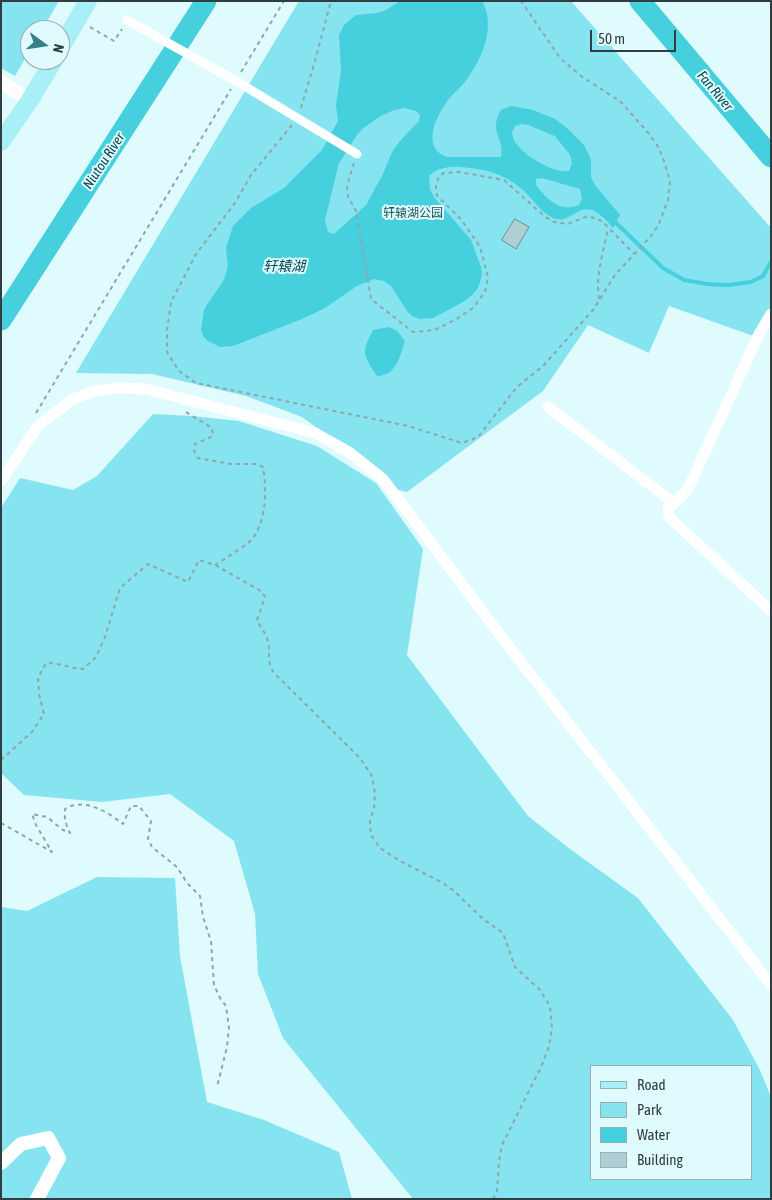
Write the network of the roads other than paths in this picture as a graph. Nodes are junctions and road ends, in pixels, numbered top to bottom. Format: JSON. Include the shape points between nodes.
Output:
{"nodes":[{"id":1,"x":88,"y":1,"type":"edge"},
{"id":2,"x":128,"y":20,"type":"road end"},
{"id":3,"x":70,"y":32,"type":"edge"},
{"id":4,"x":48,"y":70,"type":"edge"},
{"id":5,"x":1,"y":82,"type":"edge"},
{"id":6,"x":30,"y":100,"type":"junction"},
{"id":7,"x":1,"y":142,"type":"edge"},
{"id":8,"x":357,"y":154,"type":"road end"},
{"id":9,"x":771,"y":314,"type":"edge"},
{"id":10,"x":548,"y":407,"type":"dead end"},
{"id":11,"x":1,"y":481,"type":"edge"},
{"id":12,"x":674,"y":503,"type":"junction"},
{"id":13,"x":771,"y":611,"type":"edge"},
{"id":14,"x":770,"y":983,"type":"edge"},
{"id":15,"x":1,"y":1163,"type":"edge"},
{"id":16,"x":36,"y":1199,"type":"edge"}],
"edges":[{"from":1,"to":3,"type":"main road"},
{"from":2,"to":8,"type":"street"},
{"from":4,"to":6,"type":"main road"},
{"from":5,"to":6,"type":"street"},
{"from":6,"to":7,"type":"main road"},
{"from":9,"to":12,"type":"street","via":[[687,491]]},
{"from":10,"to":12,"type":"street"},
{"from":11,"to":14,"type":"street","via":[[37,427],[73,399],[94,391],[118,388],[146,389],[314,433],[348,452],[383,479]]},
{"from":12,"to":13,"type":"street","via":[[668,508],[669,517]]},
{"from":15,"to":16,"type":"street","via":[[21,1144],[48,1138],[59,1158]]}]}
